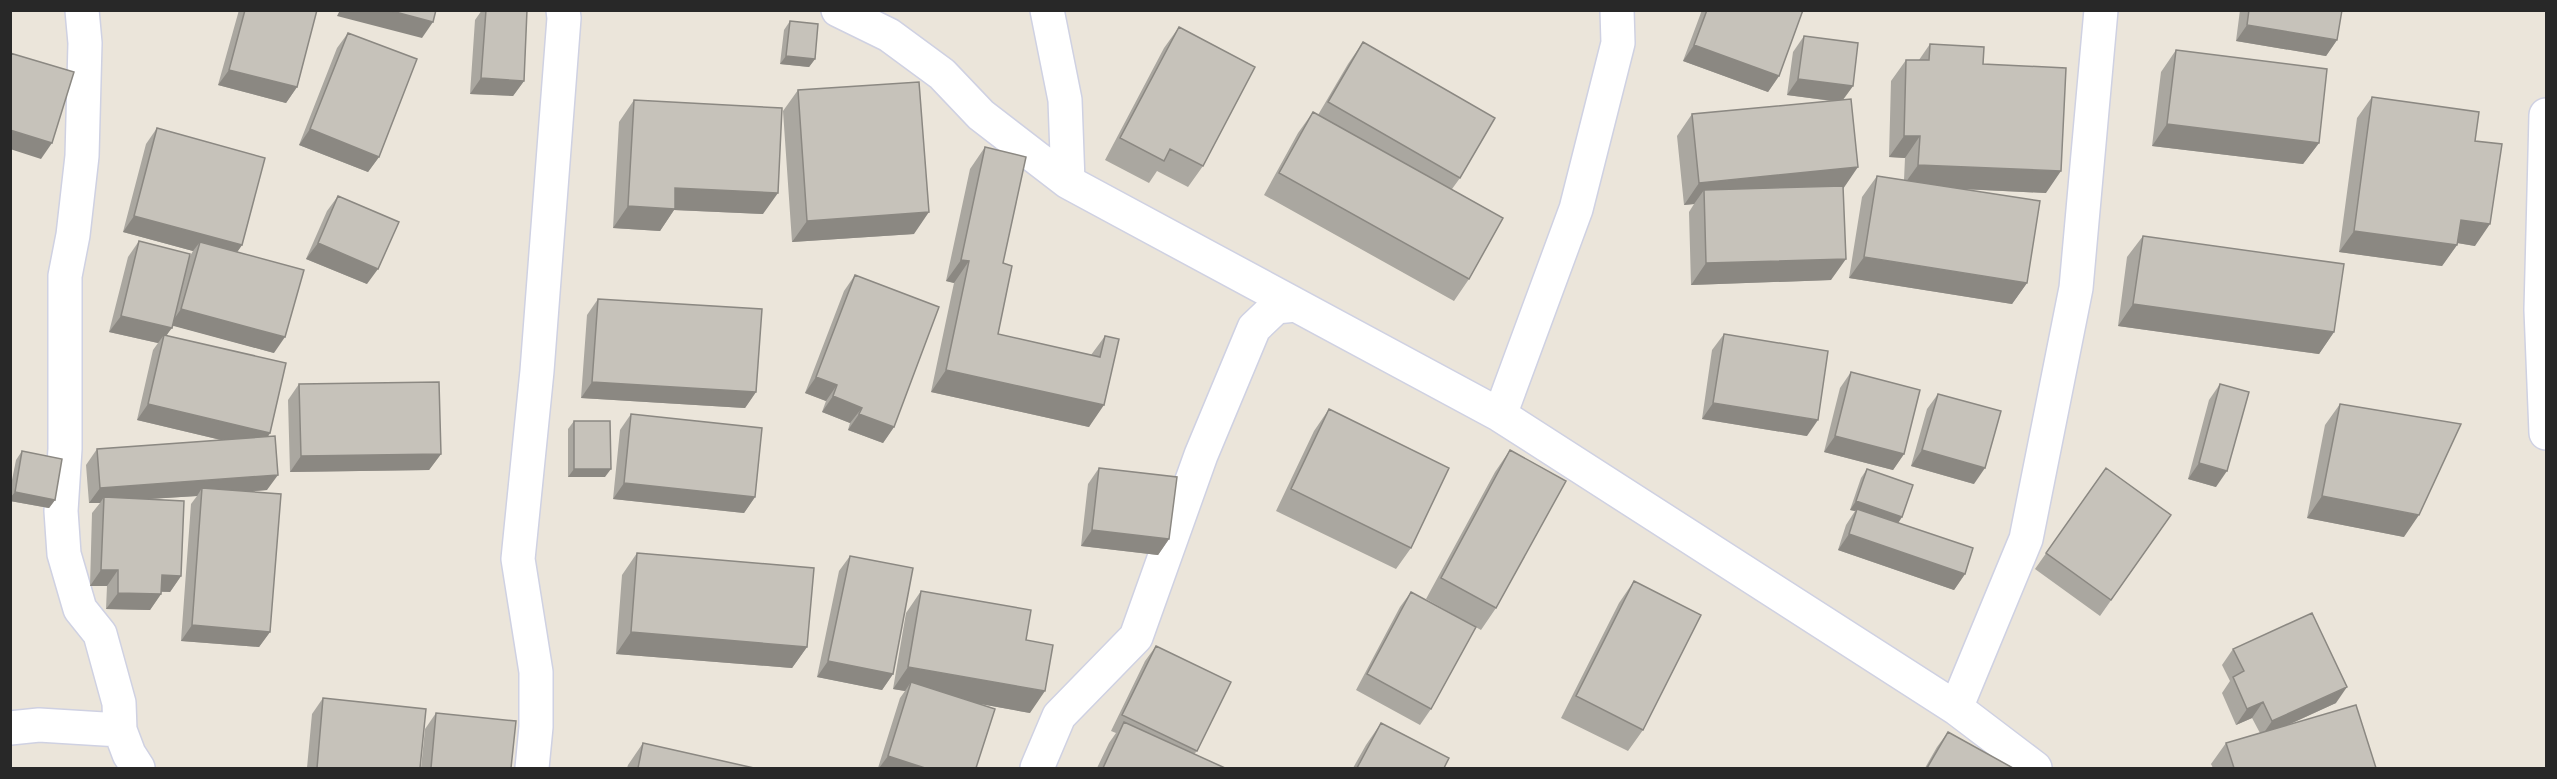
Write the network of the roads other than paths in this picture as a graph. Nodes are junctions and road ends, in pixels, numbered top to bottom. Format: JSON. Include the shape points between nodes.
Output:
{"nodes":[{"id":1,"x":82,"y":10,"type":"edge"},
{"id":2,"x":562,"y":10,"type":"edge"},
{"id":3,"x":838,"y":10,"type":"edge"},
{"id":4,"x":1047,"y":10,"type":"edge"},
{"id":5,"x":1617,"y":10,"type":"edge"},
{"id":6,"x":2101,"y":10,"type":"edge"},
{"id":7,"x":2547,"y":115,"type":"edge"},
{"id":8,"x":1068,"y":182,"type":"junction"},
{"id":9,"x":1295,"y":305,"type":"junction"},
{"id":10,"x":1500,"y":415,"type":"junction"},
{"id":11,"x":2547,"y":433,"type":"edge"},
{"id":12,"x":1956,"y":708,"type":"junction"},
{"id":13,"x":10,"y":728,"type":"edge"},
{"id":14,"x":120,"y":730,"type":"junction"},
{"id":15,"x":138,"y":768,"type":"edge"},
{"id":16,"x":532,"y":768,"type":"edge"},
{"id":17,"x":1037,"y":768,"type":"edge"},
{"id":18,"x":2035,"y":768,"type":"edge"}],
"edges":[{"from":1,"to":14,"type":"street","via":[[82,156],[65,276],[61,511],[64,554],[80,609],[100,634],[119,703]]},
{"from":2,"to":16,"type":"street","via":[[538,360],[518,559],[537,672]]},
{"from":3,"to":8,"type":"street","via":[[889,35],[942,74],[981,115]]},
{"from":4,"to":8,"type":"street","via":[[1065,100]]},
{"from":5,"to":10,"type":"street","via":[[1618,43],[1576,209]]},
{"from":6,"to":12,"type":"street","via":[[2076,288],[2026,538]]},
{"from":7,"to":11,"type":"street","via":[[2541,310]]},
{"from":8,"to":9,"type":"street"},
{"from":9,"to":10,"type":"street"},
{"from":9,"to":17,"type":"street","via":[[1276,307],[1254,327],[1201,455],[1136,637],[1059,716]]},
{"from":10,"to":12,"type":"street"},
{"from":12,"to":18,"type":"street"},
{"from":13,"to":14,"type":"street","via":[[39,725]]},
{"from":14,"to":15,"type":"street"}]}
